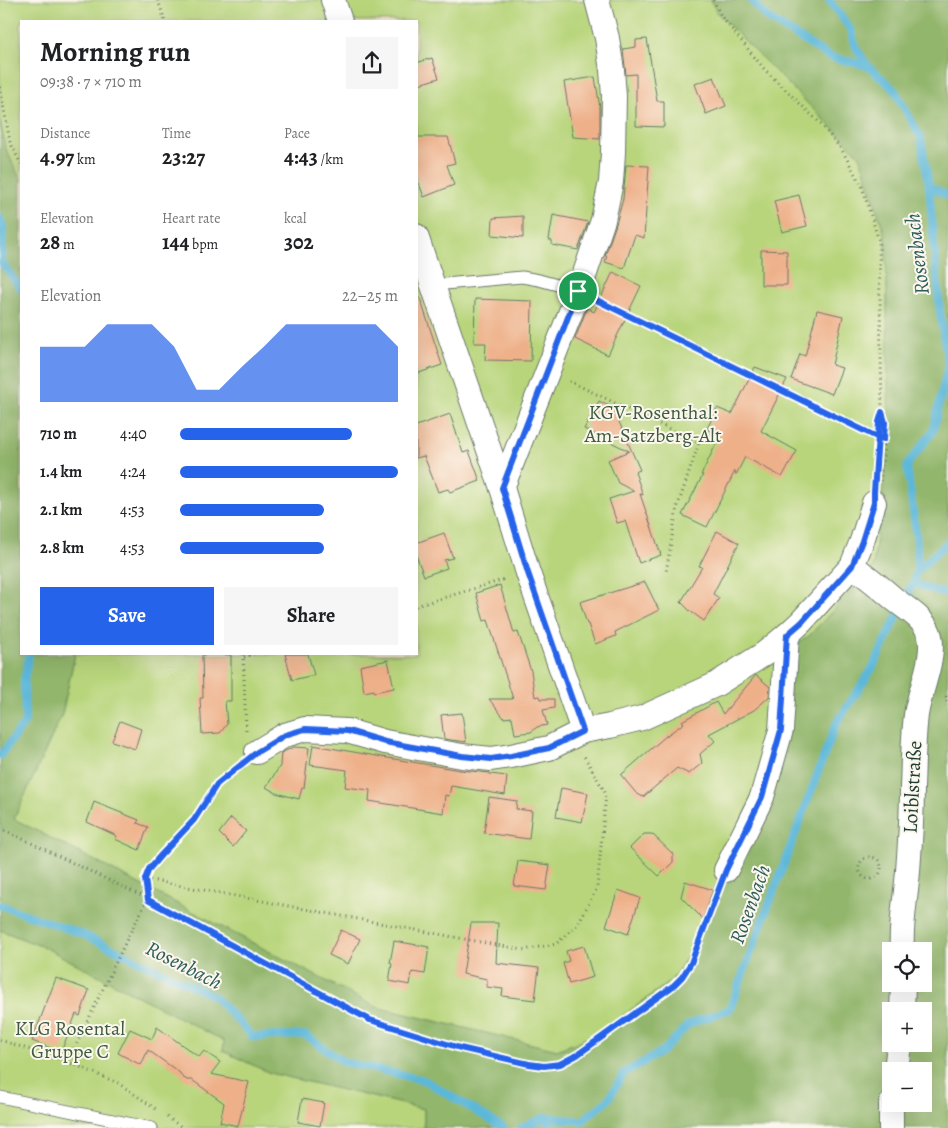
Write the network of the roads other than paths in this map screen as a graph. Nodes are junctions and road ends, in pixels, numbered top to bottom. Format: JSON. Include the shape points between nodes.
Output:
{"nodes":[{"id":1,"x":333,"y":0,"type":"edge"},
{"id":2,"x":597,"y":0,"type":"edge"},
{"id":3,"x":340,"y":20,"type":"edge"},
{"id":4,"x":418,"y":241,"type":"edge"},
{"id":5,"x":434,"y":285,"type":"junction"},
{"id":6,"x":578,"y":291,"type":"junction"},
{"id":7,"x":502,"y":488,"type":"junction"},
{"id":8,"x":877,"y":494,"type":"road end"},
{"id":9,"x":859,"y":571,"type":"junction"},
{"id":10,"x":787,"y":635,"type":"junction"},
{"id":11,"x":583,"y":731,"type":"junction"},
{"id":12,"x":257,"y":752,"type":"road end"},
{"id":13,"x":726,"y":870,"type":"road end"},
{"id":14,"x":902,"y":942,"type":"edge"},
{"id":15,"x":0,"y":1097,"type":"edge"},
{"id":16,"x":892,"y":1112,"type":"edge"},
{"id":17,"x":152,"y":1128,"type":"edge"},
{"id":18,"x":891,"y":1128,"type":"edge"}],
"edges":[{"from":1,"to":3,"type":"street"},
{"from":2,"to":6,"type":"street","via":[[612,70],[613,154],[603,220]]},
{"from":4,"to":5,"type":"street"},
{"from":5,"to":6,"type":"lane","via":[[522,277]]},
{"from":5,"to":7,"type":"street"},
{"from":6,"to":7,"type":"street"},
{"from":7,"to":11,"type":"street"},
{"from":8,"to":9,"type":"street","via":[[862,541]]},
{"from":9,"to":10,"type":"street"},
{"from":9,"to":14,"type":"street","name":"Loiblstraße","via":[[919,619],[931,641],[916,712]]},
{"from":10,"to":11,"type":"street","via":[[715,685],[642,718]]},
{"from":10,"to":13,"type":"street","via":[[781,730],[762,797]]},
{"from":11,"to":12,"type":"street","via":[[549,748],[491,759],[385,742],[348,731],[305,729],[285,735]]},
{"from":15,"to":17,"type":"lane"},
{"from":16,"to":18,"type":"street"}]}
